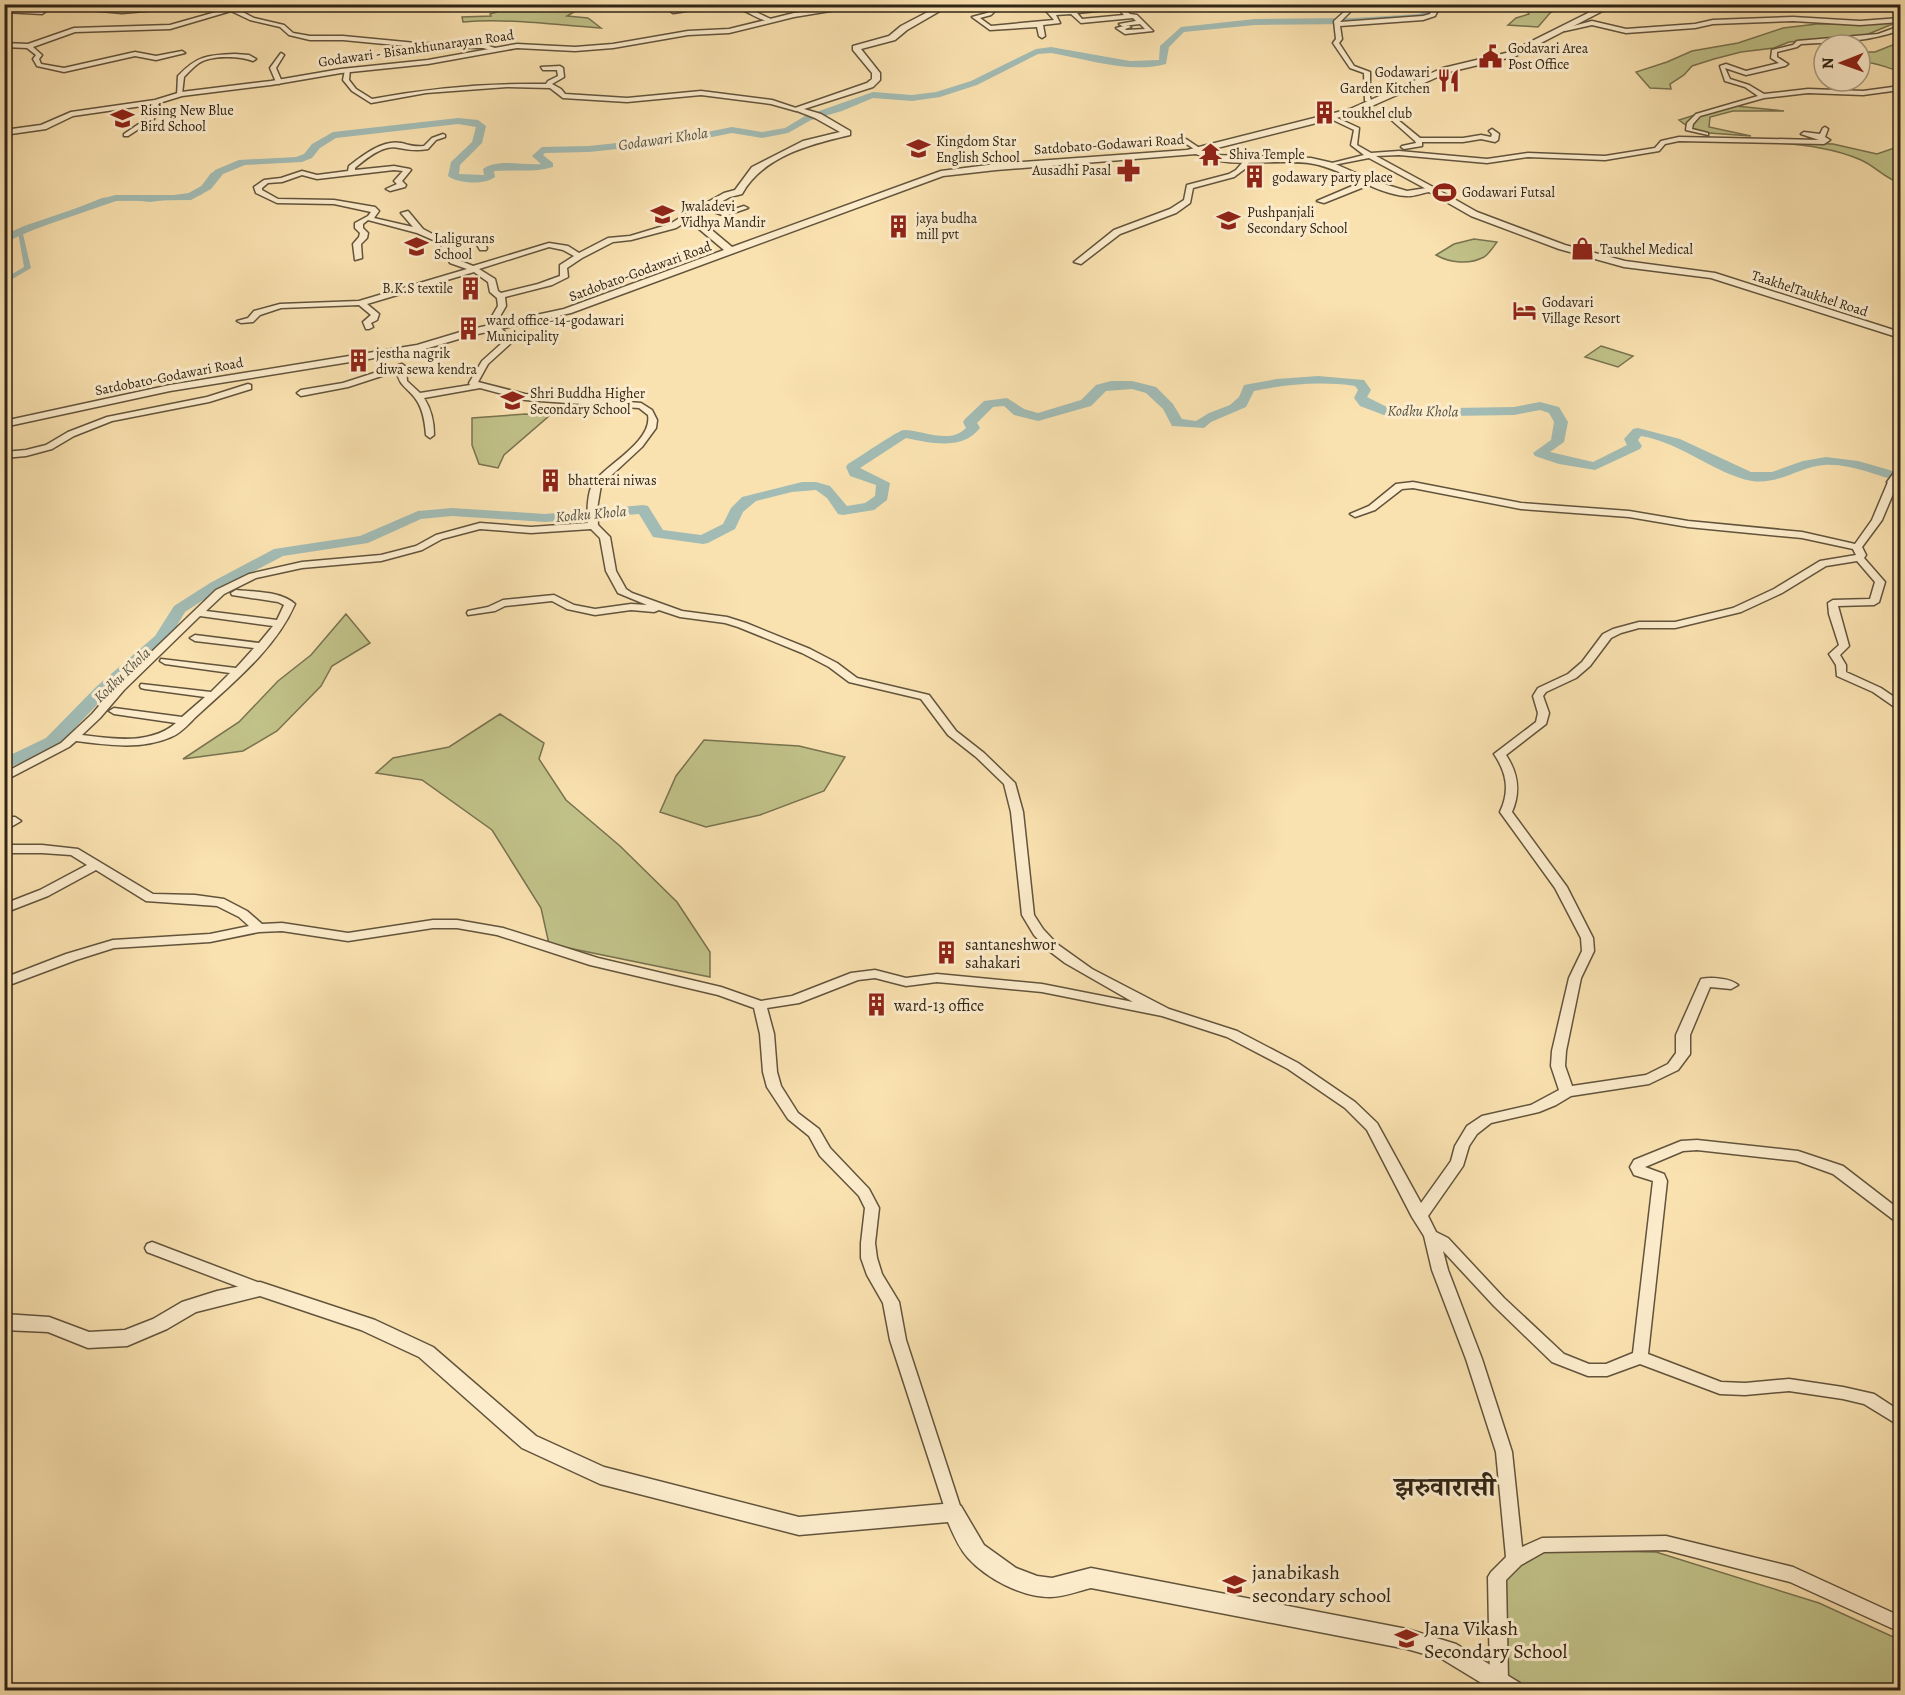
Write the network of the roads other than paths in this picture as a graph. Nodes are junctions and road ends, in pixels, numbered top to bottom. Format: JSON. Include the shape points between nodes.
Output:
{"nodes":[{"id":1,"x":29,"y":4,"type":"edge"},
{"id":2,"x":220,"y":4,"type":"edge"},
{"id":3,"x":870,"y":4,"type":"edge"},
{"id":4,"x":950,"y":4,"type":"edge"},
{"id":5,"x":1043,"y":4,"type":"edge"},
{"id":6,"x":1347,"y":4,"type":"edge"},
{"id":7,"x":1443,"y":4,"type":"edge"},
{"id":8,"x":1613,"y":4,"type":"edge"},
{"id":9,"x":724,"y":5,"type":"edge"},
{"id":10,"x":988,"y":5,"type":"edge"},
{"id":11,"x":233,"y":6,"type":"edge"},
{"id":12,"x":186,"y":7,"type":"junction"},
{"id":13,"x":4,"y":10,"type":"edge"},
{"id":14,"x":673,"y":11,"type":"dead end"},
{"id":15,"x":1072,"y":12,"type":"junction"},
{"id":16,"x":1053,"y":14,"type":"junction"},
{"id":17,"x":1129,"y":16,"type":"junction"},
{"id":18,"x":770,"y":20,"type":"junction"},
{"id":19,"x":1900,"y":20,"type":"edge"},
{"id":20,"x":1087,"y":21,"type":"junction"},
{"id":21,"x":1338,"y":24,"type":"junction"},
{"id":22,"x":1040,"y":25,"type":"junction"},
{"id":23,"x":1017,"y":26,"type":"junction"},
{"id":24,"x":1900,"y":28,"type":"edge"},
{"id":25,"x":1565,"y":29,"type":"junction"},
{"id":26,"x":1042,"y":36,"type":"dead end"},
{"id":27,"x":1017,"y":37,"type":"dead end"},
{"id":28,"x":4,"y":45,"type":"edge"},
{"id":29,"x":29,"y":46,"type":"junction"},
{"id":30,"x":495,"y":49,"type":"junction"},
{"id":31,"x":182,"y":52,"type":"dead end"},
{"id":32,"x":281,"y":55,"type":"dead end"},
{"id":33,"x":253,"y":59,"type":"dead end"},
{"id":34,"x":543,"y":68,"type":"dead end"},
{"id":35,"x":348,"y":70,"type":"junction"},
{"id":36,"x":279,"y":81,"type":"junction"},
{"id":37,"x":548,"y":86,"type":"junction"},
{"id":38,"x":1900,"y":88,"type":"edge"},
{"id":39,"x":178,"y":94,"type":"junction"},
{"id":40,"x":1763,"y":96,"type":"junction"},
{"id":41,"x":156,"y":102,"type":"junction"},
{"id":42,"x":1374,"y":103,"type":"junction"},
{"id":43,"x":1363,"y":108,"type":"junction"},
{"id":44,"x":799,"y":110,"type":"junction"},
{"id":45,"x":1330,"y":117,"type":"junction"},
{"id":46,"x":1825,"y":129,"type":"dead end"},
{"id":47,"x":1492,"y":131,"type":"dead end"},
{"id":48,"x":4,"y":133,"type":"edge"},
{"id":49,"x":126,"y":135,"type":"dead end"},
{"id":50,"x":443,"y":136,"type":"dead end"},
{"id":51,"x":1735,"y":138,"type":"junction"},
{"id":52,"x":1418,"y":140,"type":"junction"},
{"id":53,"x":1164,"y":144,"type":"dead end"},
{"id":54,"x":1358,"y":149,"type":"junction"},
{"id":55,"x":1198,"y":150,"type":"junction"},
{"id":56,"x":1370,"y":156,"type":"junction"},
{"id":57,"x":1248,"y":158,"type":"junction"},
{"id":58,"x":1330,"y":165,"type":"junction"},
{"id":59,"x":352,"y":173,"type":"junction"},
{"id":60,"x":1361,"y":178,"type":"junction"},
{"id":61,"x":390,"y":189,"type":"dead end"},
{"id":62,"x":1430,"y":189,"type":"junction"},
{"id":63,"x":1321,"y":201,"type":"dead end"},
{"id":64,"x":706,"y":206,"type":"junction"},
{"id":65,"x":744,"y":208,"type":"dead end"},
{"id":66,"x":405,"y":213,"type":"dead end"},
{"id":67,"x":689,"y":216,"type":"junction"},
{"id":68,"x":370,"y":218,"type":"junction"},
{"id":69,"x":420,"y":231,"type":"junction"},
{"id":70,"x":443,"y":242,"type":"junction"},
{"id":71,"x":483,"y":248,"type":"dead end"},
{"id":72,"x":732,"y":252,"type":"junction"},
{"id":73,"x":579,"y":256,"type":"junction"},
{"id":74,"x":358,"y":258,"type":"dead end"},
{"id":75,"x":1078,"y":262,"type":"dead end"},
{"id":76,"x":474,"y":269,"type":"junction"},
{"id":77,"x":501,"y":297,"type":"junction"},
{"id":78,"x":360,"y":303,"type":"junction"},
{"id":79,"x":242,"y":321,"type":"dead end"},
{"id":80,"x":369,"y":327,"type":"dead end"},
{"id":81,"x":494,"y":327,"type":"junction"},
{"id":82,"x":1900,"y":335,"type":"edge"},
{"id":83,"x":382,"y":354,"type":"junction"},
{"id":84,"x":389,"y":370,"type":"junction"},
{"id":85,"x":245,"y":375,"type":"junction"},
{"id":86,"x":478,"y":386,"type":"junction"},
{"id":87,"x":301,"y":393,"type":"dead end"},
{"id":88,"x":418,"y":396,"type":"junction"},
{"id":89,"x":4,"y":424,"type":"edge"},
{"id":90,"x":430,"y":435,"type":"dead end"},
{"id":91,"x":4,"y":455,"type":"edge"},
{"id":92,"x":1898,"y":478,"type":"edge"},
{"id":93,"x":1355,"y":514,"type":"dead end"},
{"id":94,"x":593,"y":526,"type":"junction"},
{"id":95,"x":1858,"y":553,"type":"junction"},
{"id":96,"x":236,"y":593,"type":"dead end"},
{"id":97,"x":670,"y":610,"type":"junction"},
{"id":98,"x":198,"y":613,"type":"junction"},
{"id":99,"x":472,"y":613,"type":"dead end"},
{"id":100,"x":280,"y":624,"type":"junction"},
{"id":101,"x":195,"y":638,"type":"dead end"},
{"id":102,"x":262,"y":646,"type":"junction"},
{"id":103,"x":165,"y":661,"type":"dead end"},
{"id":104,"x":237,"y":671,"type":"junction"},
{"id":105,"x":145,"y":686,"type":"dead end"},
{"id":106,"x":212,"y":695,"type":"junction"},
{"id":107,"x":1900,"y":706,"type":"edge"},
{"id":108,"x":114,"y":711,"type":"dead end"},
{"id":109,"x":185,"y":721,"type":"junction"},
{"id":110,"x":73,"y":737,"type":"junction"},
{"id":111,"x":4,"y":778,"type":"edge"},
{"id":112,"x":4,"y":821,"type":"edge"},
{"id":113,"x":4,"y":828,"type":"edge"},
{"id":114,"x":4,"y":849,"type":"edge"},
{"id":115,"x":97,"y":865,"type":"junction"},
{"id":116,"x":4,"y":909,"type":"edge"},
{"id":117,"x":259,"y":928,"type":"junction"},
{"id":118,"x":4,"y":983,"type":"edge"},
{"id":119,"x":1731,"y":985,"type":"dead end"},
{"id":120,"x":760,"y":1005,"type":"junction"},
{"id":121,"x":1164,"y":1012,"type":"junction"},
{"id":122,"x":1567,"y":1092,"type":"junction"},
{"id":123,"x":1419,"y":1217,"type":"junction"},
{"id":124,"x":1900,"y":1218,"type":"edge"},
{"id":125,"x":1431,"y":1236,"type":"junction"},
{"id":126,"x":152,"y":1248,"type":"dead end"},
{"id":127,"x":260,"y":1289,"type":"junction"},
{"id":128,"x":4,"y":1322,"type":"edge"},
{"id":129,"x":1640,"y":1356,"type":"junction"},
{"id":130,"x":1900,"y":1419,"type":"edge"},
{"id":131,"x":954,"y":1512,"type":"junction"},
{"id":132,"x":1515,"y":1560,"type":"junction"},
{"id":133,"x":1900,"y":1624,"type":"edge"},
{"id":134,"x":1506,"y":1686,"type":"edge"}],
"edges":[{"from":1,"to":12,"type":"street","via":[[122,10]]},
{"from":2,"to":12,"type":"street"},
{"from":3,"to":18,"type":"street","name":"Godawari - Bisankhunarayan Road"},
{"from":4,"to":44,"type":"street","via":[[904,27],[892,38],[856,48],[876,73],[876,80],[870,85]]},
{"from":5,"to":16,"type":"street"},
{"from":6,"to":21,"type":"street","via":[[1347,12]]},
{"from":7,"to":21,"type":"street","via":[[1433,15],[1423,18]]},
{"from":8,"to":25,"type":"street","name":"Satdobato-Godawari Road"},
{"from":9,"to":14,"type":"street"},
{"from":9,"to":18,"type":"street","via":[[743,8]]},
{"from":10,"to":23,"type":"street","via":[[995,8],[989,14],[975,17],[990,28]]},
{"from":11,"to":29,"type":"street","via":[[178,26],[74,30]]},
{"from":11,"to":30,"type":"street","via":[[252,19],[310,38]]},
{"from":12,"to":13,"type":"street","via":[[138,15]]},
{"from":15,"to":16,"type":"street"},
{"from":15,"to":17,"type":"street","via":[[1119,7]]},
{"from":15,"to":20,"type":"street","via":[[1081,21]]},
{"from":16,"to":22,"type":"street","via":[[1058,22]]},
{"from":17,"to":20,"type":"street"},
{"from":17,"to":20,"type":"street","via":[[1142,23],[1091,26]]},
{"from":18,"to":30,"type":"street","name":"Godawari - Bisankhunarayan Road","via":[[729,31],[688,33],[602,48]]},
{"from":19,"to":25,"type":"street","via":[[1713,22],[1626,31],[1592,23]]},
{"from":21,"to":42,"type":"street","via":[[1336,43],[1352,67],[1367,72],[1370,82],[1366,95]]},
{"from":22,"to":23,"type":"street"},
{"from":22,"to":26,"type":"street"},
{"from":23,"to":27,"type":"street"},
{"from":24,"to":40,"type":"street","via":[[1879,36],[1799,42],[1774,51],[1774,58],[1785,64],[1746,73],[1722,67],[1727,80]]},
{"from":25,"to":42,"type":"street","name":"Satdobato-Godawari Road","via":[[1513,54],[1446,70]]},
{"from":28,"to":29,"type":"street"},
{"from":29,"to":31,"type":"street","via":[[39,55],[39,65],[64,70],[138,54],[156,58]]},
{"from":30,"to":35,"type":"street","name":"Godawari - Bisankhunarayan Road","via":[[428,62]]},
{"from":32,"to":36,"type":"street","via":[[273,68]]},
{"from":33,"to":39,"type":"street","via":[[226,56],[198,61],[181,76]]},
{"from":34,"to":37,"type":"street","via":[[560,68],[561,76]]},
{"from":35,"to":36,"type":"street","name":"Godawari - Bisankhunarayan Road"},
{"from":35,"to":37,"type":"street","via":[[346,80],[351,88],[371,101],[454,88]]},
{"from":36,"to":39,"type":"street","name":"Godawari - Bisankhunarayan Road"},
{"from":37,"to":44,"type":"street","via":[[556,87],[563,96],[627,100],[701,93],[772,102]]},
{"from":38,"to":40,"type":"street"},
{"from":39,"to":41,"type":"street","name":"Godawari - Bisankhunarayan Road"},
{"from":40,"to":51,"type":"street","via":[[1698,115],[1690,123],[1689,129]]},
{"from":41,"to":48,"type":"street","name":"Godawari - Bisankhunarayan Road","via":[[71,114],[44,127]]},
{"from":41,"to":49,"type":"street","via":[[152,118]]},
{"from":42,"to":43,"type":"street","name":"Satdobato-Godawari Road"},
{"from":43,"to":45,"type":"street","name":"Satdobato-Godawari Road"},
{"from":43,"to":52,"type":"street","via":[[1390,116]]},
{"from":44,"to":64,"type":"street","via":[[847,133],[806,143],[755,170],[739,192]]},
{"from":45,"to":54,"type":"street","via":[[1357,129],[1354,145]]},
{"from":45,"to":55,"type":"street","name":"Satdobato-Godawari Road"},
{"from":46,"to":51,"type":"street","via":[[1823,136],[1804,134],[1827,140],[1824,142]]},
{"from":47,"to":52,"type":"street","via":[[1495,140]]},
{"from":50,"to":59,"type":"street","via":[[426,148],[406,149],[399,145],[373,150],[351,167]]},
{"from":51,"to":56,"type":"street","via":[[1679,139],[1663,142],[1656,150],[1605,158],[1528,155],[1486,161],[1399,153]]},
{"from":52,"to":54,"type":"street","via":[[1419,146]]},
{"from":53,"to":55,"type":"street","via":[[1186,141]]},
{"from":54,"to":56,"type":"street"},
{"from":55,"to":57,"type":"street","via":[[1212,158]]},
{"from":55,"to":72,"type":"street","name":"Satdobato-Godawari Road","via":[[941,174]]},
{"from":56,"to":58,"type":"street"},
{"from":56,"to":62,"type":"street"},
{"from":57,"to":58,"type":"street","via":[[1300,159]]},
{"from":57,"to":75,"type":"street","via":[[1234,176],[1196,183],[1190,187],[1187,201],[1173,211],[1117,232]]},
{"from":58,"to":60,"type":"street"},
{"from":59,"to":61,"type":"street","via":[[408,170],[398,182],[402,185]]},
{"from":59,"to":68,"type":"street","via":[[317,177],[302,173],[266,181],[257,189],[277,201],[334,202],[372,208],[375,212]]},
{"from":60,"to":62,"type":"street","via":[[1407,194]]},
{"from":60,"to":63,"type":"street","via":[[1361,185]]},
{"from":62,"to":82,"type":"street","name":"TaakhelTaukhel Road","via":[[1474,214],[1562,247],[1624,264],[1712,275]]},
{"from":64,"to":65,"type":"street","via":[[725,214]]},
{"from":64,"to":67,"type":"street"},
{"from":66,"to":69,"type":"street"},
{"from":67,"to":72,"type":"street"},
{"from":67,"to":73,"type":"street","via":[[673,226],[611,240]]},
{"from":68,"to":69,"type":"street"},
{"from":68,"to":74,"type":"street","via":[[359,223],[364,233],[357,244]]},
{"from":69,"to":70,"type":"street"},
{"from":70,"to":71,"type":"street","via":[[477,239]]},
{"from":70,"to":76,"type":"street","via":[[453,261]]},
{"from":72,"to":81,"type":"street","name":"Satdobato-Godawari Road","via":[[582,307]]},
{"from":73,"to":76,"type":"street","via":[[549,245]]},
{"from":73,"to":77,"type":"street","via":[[563,267],[564,277],[549,285]]},
{"from":76,"to":77,"type":"street","via":[[492,282],[494,292]]},
{"from":76,"to":78,"type":"street"},
{"from":77,"to":81,"type":"street","via":[[502,306],[492,323]]},
{"from":78,"to":79,"type":"street","via":[[280,306]]},
{"from":78,"to":80,"type":"street","via":[[375,314],[367,322]]},
{"from":81,"to":83,"type":"street","name":"Satdobato-Godawari Road"},
{"from":81,"to":86,"type":"street","via":[[507,341],[485,363],[473,383]]},
{"from":83,"to":84,"type":"street"},
{"from":83,"to":85,"type":"street","name":"Satdobato-Godawari Road"},
{"from":84,"to":87,"type":"street","via":[[345,385]]},
{"from":84,"to":88,"type":"street","via":[[402,368],[403,384]]},
{"from":85,"to":89,"type":"street","name":"Satdobato-Godawari Road"},
{"from":85,"to":91,"type":"street","via":[[247,389],[110,419],[49,447]]},
{"from":86,"to":88,"type":"street"},
{"from":86,"to":94,"type":"street","via":[[525,396],[641,406],[650,412],[653,420],[649,432],[615,471],[597,484]]},
{"from":88,"to":90,"type":"street","via":[[430,424]]},
{"from":92,"to":95,"type":"street"},
{"from":93,"to":95,"type":"street","via":[[1372,508],[1399,486],[1413,485],[1521,506],[1629,514],[1802,535]]},
{"from":94,"to":97,"type":"street","via":[[605,537],[611,571],[622,591]]},
{"from":94,"to":98,"type":"street","via":[[531,530],[480,526],[381,558],[268,571],[220,592]]},
{"from":95,"to":107,"type":"street","via":[[1880,582],[1874,602],[1833,603],[1844,646],[1834,654],[1841,674],[1877,690]]},
{"from":95,"to":122,"type":"street","via":[[1823,563],[1778,591],[1737,609],[1676,625],[1628,627],[1607,636],[1572,676],[1542,690],[1538,696],[1544,719],[1500,754],[1514,786],[1506,812],[1561,887],[1587,938],[1588,951],[1575,978],[1559,1051],[1558,1066]]},
{"from":96,"to":100,"type":"street","via":[[290,604]]},
{"from":97,"to":99,"type":"street","via":[[632,607],[595,612],[571,607],[554,598],[503,603]]},
{"from":97,"to":121,"type":"street","via":[[742,625],[806,651],[853,680],[925,697],[952,733],[1009,783],[1017,812],[1028,915],[1035,930],[1068,961]]},
{"from":98,"to":100,"type":"street"},
{"from":98,"to":110,"type":"street"},
{"from":100,"to":102,"type":"street"},
{"from":101,"to":102,"type":"street"},
{"from":102,"to":104,"type":"street"},
{"from":103,"to":104,"type":"street"},
{"from":104,"to":106,"type":"street"},
{"from":105,"to":106,"type":"street"},
{"from":106,"to":109,"type":"street"},
{"from":108,"to":109,"type":"street"},
{"from":109,"to":110,"type":"street","via":[[170,734],[130,744]]},
{"from":110,"to":111,"type":"street"},
{"from":112,"to":113,"type":"street","via":[[15,821]]},
{"from":114,"to":115,"type":"street","via":[[74,852]]},
{"from":115,"to":116,"type":"street"},
{"from":115,"to":117,"type":"street","via":[[150,898],[220,902]]},
{"from":117,"to":118,"type":"street","via":[[210,938],[113,944]]},
{"from":117,"to":120,"type":"street","via":[[282,927],[348,937],[457,924],[499,931],[595,962],[721,991]]},
{"from":119,"to":122,"type":"street","via":[[1706,982],[1683,1035],[1683,1054],[1674,1066],[1649,1079]]},
{"from":120,"to":121,"type":"street","via":[[794,1000],[856,976],[875,974],[906,982],[937,978],[1042,988]]},
{"from":120,"to":131,"type":"street","via":[[774,1087],[793,1116],[814,1132],[825,1152],[864,1193],[872,1208],[869,1257],[891,1302],[898,1340]]},
{"from":121,"to":123,"type":"street","via":[[1232,1034],[1293,1066],[1350,1105],[1372,1127]]},
{"from":122,"to":123,"type":"street","via":[[1534,1109],[1487,1119],[1472,1130],[1458,1162]]},
{"from":123,"to":125,"type":"street"},
{"from":124,"to":129,"type":"street","via":[[1838,1170],[1798,1156],[1697,1145],[1681,1146],[1639,1164],[1639,1171],[1660,1181]]},
{"from":125,"to":129,"type":"street","via":[[1443,1242],[1558,1358],[1588,1370],[1606,1370]]},
{"from":125,"to":132,"type":"street","via":[[1504,1452]]},
{"from":126,"to":127,"type":"street"},
{"from":127,"to":128,"type":"street","via":[[189,1307],[127,1338],[88,1340],[49,1325]]},
{"from":127,"to":131,"type":"street","via":[[368,1325],[426,1352],[529,1442],[600,1475],[799,1526]]},
{"from":129,"to":130,"type":"street","via":[[1720,1388],[1789,1385],[1860,1396]]},
{"from":131,"to":134,"type":"street","via":[[976,1552],[1024,1582],[1059,1587],[1091,1578],[1406,1639],[1448,1651]]},
{"from":132,"to":133,"type":"street","via":[[1542,1545],[1666,1543],[1793,1575]]},
{"from":132,"to":134,"type":"street","via":[[1497,1577]]}]}
